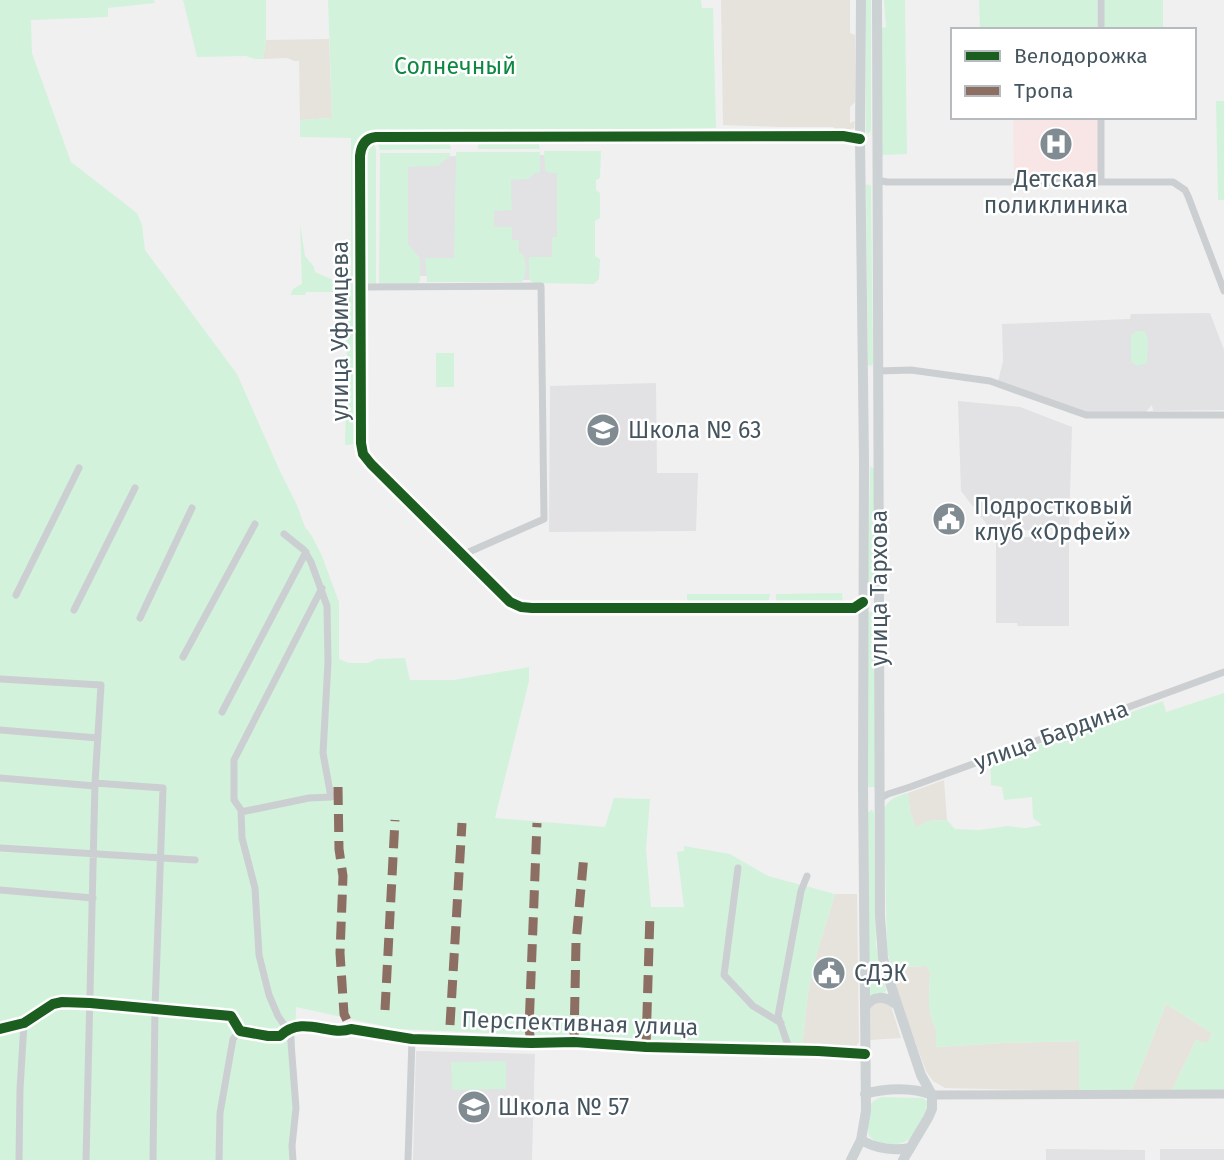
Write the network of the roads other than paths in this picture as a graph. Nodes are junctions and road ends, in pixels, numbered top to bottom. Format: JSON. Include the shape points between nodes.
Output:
{"nodes":[{"id":1,"x":862,"y":0,"type":"edge"},
{"id":2,"x":877,"y":0,"type":"edge"},
{"id":3,"x":1101,"y":0,"type":"edge"},
{"id":4,"x":1101,"y":28,"type":"edge"},
{"id":5,"x":1101,"y":119,"type":"edge"},
{"id":6,"x":860,"y":139,"type":"junction"},
{"id":7,"x":877,"y":139,"type":"junction"},
{"id":8,"x":861,"y":180,"type":"junction"},
{"id":9,"x":877,"y":180,"type":"junction"},
{"id":10,"x":1101,"y":182,"type":"junction"},
{"id":11,"x":361,"y":287,"type":"junction"},
{"id":12,"x":1224,"y":291,"type":"edge"},
{"id":13,"x":878,"y":371,"type":"junction"},
{"id":14,"x":1224,"y":415,"type":"edge"},
{"id":15,"x":79,"y":468,"type":"dead end"},
{"id":16,"x":135,"y":488,"type":"dead end"},
{"id":17,"x":192,"y":508,"type":"dead end"},
{"id":18,"x":255,"y":524,"type":"dead end"},
{"id":19,"x":284,"y":534,"type":"dead end"},
{"id":20,"x":306,"y":552,"type":"junction"},
{"id":21,"x":462,"y":555,"type":"junction"},
{"id":22,"x":321,"y":588,"type":"junction"},
{"id":23,"x":16,"y":595,"type":"dead end"},
{"id":24,"x":863,"y":602,"type":"junction"},
{"id":25,"x":879,"y":602,"type":"junction"},
{"id":26,"x":74,"y":610,"type":"dead end"},
{"id":27,"x":140,"y":618,"type":"dead end"},
{"id":28,"x":183,"y":657,"type":"dead end"},
{"id":29,"x":1224,"y":672,"type":"edge"},
{"id":30,"x":0,"y":679,"type":"edge"},
{"id":31,"x":222,"y":712,"type":"dead end"},
{"id":32,"x":0,"y":730,"type":"edge"},
{"id":33,"x":98,"y":738,"type":"junction"},
{"id":34,"x":0,"y":778,"type":"edge"},
{"id":35,"x":95,"y":784,"type":"junction"},
{"id":36,"x":879,"y":799,"type":"junction"},
{"id":37,"x":864,"y":802,"type":"junction"},
{"id":38,"x":241,"y":812,"type":"junction"},
{"id":39,"x":0,"y":848,"type":"edge"},
{"id":40,"x":94,"y":853,"type":"junction"},
{"id":41,"x":160,"y":858,"type":"junction"},
{"id":42,"x":195,"y":860,"type":"dead end"},
{"id":43,"x":738,"y":868,"type":"dead end"},
{"id":44,"x":807,"y":876,"type":"dead end"},
{"id":45,"x":0,"y":890,"type":"edge"},
{"id":46,"x":93,"y":898,"type":"junction"},
{"id":47,"x":90,"y":1003,"type":"junction"},
{"id":48,"x":897,"y":1005,"type":"junction"},
{"id":49,"x":155,"y":1008,"type":"junction"},
{"id":50,"x":864,"y":1009,"type":"junction"},
{"id":51,"x":24,"y":1023,"type":"junction"},
{"id":52,"x":780,"y":1023,"type":"junction"},
{"id":53,"x":291,"y":1029,"type":"junction"},
{"id":54,"x":0,"y":1030,"type":"edge"},
{"id":55,"x":240,"y":1031,"type":"junction"},
{"id":56,"x":412,"y":1039,"type":"junction"},
{"id":57,"x":790,"y":1051,"type":"junction"},
{"id":58,"x":865,"y":1054,"type":"junction"},
{"id":59,"x":866,"y":1094,"type":"junction"},
{"id":60,"x":1224,"y":1094,"type":"edge"},
{"id":61,"x":932,"y":1095,"type":"junction"},
{"id":62,"x":861,"y":1140,"type":"junction"},
{"id":63,"x":910,"y":1147,"type":"junction"},
{"id":64,"x":19,"y":1160,"type":"edge"},
{"id":65,"x":86,"y":1160,"type":"edge"},
{"id":66,"x":153,"y":1160,"type":"edge"},
{"id":67,"x":219,"y":1160,"type":"edge"},
{"id":68,"x":293,"y":1160,"type":"edge"},
{"id":69,"x":408,"y":1160,"type":"edge"},
{"id":70,"x":852,"y":1160,"type":"edge"},
{"id":71,"x":903,"y":1160,"type":"edge"}],
"edges":[{"from":1,"to":6,"type":"main road","name":"улица Тархова"},
{"from":2,"to":7,"type":"main road","name":"улица Тархова"},
{"from":3,"to":4,"type":"street"},
{"from":5,"to":10,"type":"street"},
{"from":6,"to":7,"type":"main road"},
{"from":6,"to":8,"type":"main road","name":"улица Тархова"},
{"from":6,"to":11,"type":"street","name":"улица Уфимцева","via":[[372,138],[360,149]]},
{"from":7,"to":9,"type":"main road","name":"улица Тархова"},
{"from":8,"to":9,"type":"main road"},
{"from":8,"to":24,"type":"main road","name":"улица Тархова"},
{"from":9,"to":10,"type":"street"},
{"from":9,"to":13,"type":"main road","name":"улица Тархова"},
{"from":10,"to":12,"type":"street","via":[[1173,182],[1185,190]]},
{"from":11,"to":21,"type":"street","name":"улица Уфимцева","via":[[363,454]]},
{"from":11,"to":21,"type":"street","via":[[541,286],[544,519]]},
{"from":13,"to":14,"type":"street","via":[[911,370],[990,381],[1086,415]]},
{"from":13,"to":25,"type":"main road","name":"улица Тархова"},
{"from":15,"to":23,"type":"street"},
{"from":16,"to":26,"type":"street"},
{"from":17,"to":27,"type":"street"},
{"from":18,"to":28,"type":"street"},
{"from":19,"to":20,"type":"street"},
{"from":20,"to":22,"type":"street"},
{"from":20,"to":31,"type":"street"},
{"from":21,"to":24,"type":"street","name":"улица Уфимцева","via":[[510,602],[527,608],[854,608]]},
{"from":22,"to":38,"type":"street","via":[[234,760],[234,800]]},
{"from":22,"to":38,"type":"street","via":[[327,606],[328,662],[323,753],[331,797]]},
{"from":24,"to":25,"type":"main road"},
{"from":24,"to":37,"type":"main road","name":"улица Тархова"},
{"from":25,"to":36,"type":"main road","name":"улица Тархова"},
{"from":29,"to":36,"type":"street","name":"улица Бардина"},
{"from":30,"to":33,"type":"street","via":[[101,685]]},
{"from":32,"to":33,"type":"street"},
{"from":33,"to":35,"type":"street"},
{"from":34,"to":35,"type":"street"},
{"from":35,"to":40,"type":"street"},
{"from":35,"to":41,"type":"street","via":[[163,788]]},
{"from":36,"to":37,"type":"main road"},
{"from":36,"to":48,"type":"main road","name":"улица Тархова","via":[[883,958]]},
{"from":37,"to":50,"type":"main road","name":"улица Тархова"},
{"from":38,"to":53,"type":"street","via":[[242,838],[255,888],[259,955],[278,1016]]},
{"from":39,"to":40,"type":"street"},
{"from":40,"to":41,"type":"street"},
{"from":40,"to":46,"type":"street"},
{"from":41,"to":42,"type":"street"},
{"from":41,"to":49,"type":"street"},
{"from":43,"to":52,"type":"street","via":[[724,975],[753,1006]]},
{"from":44,"to":52,"type":"street","via":[[780,997]]},
{"from":45,"to":46,"type":"street"},
{"from":46,"to":47,"type":"street"},
{"from":47,"to":49,"type":"street"},
{"from":47,"to":51,"type":"street","via":[[53,1004]]},
{"from":47,"to":65,"type":"street"},
{"from":48,"to":50,"type":"main road","via":[[878,998]]},
{"from":48,"to":61,"type":"main road","name":"улица Тархова"},
{"from":49,"to":55,"type":"street","via":[[231,1016]]},
{"from":49,"to":66,"type":"street"},
{"from":50,"to":58,"type":"main road","name":"улица Тархова"},
{"from":51,"to":54,"type":"street"},
{"from":51,"to":64,"type":"street"},
{"from":52,"to":57,"type":"street"},
{"from":53,"to":55,"type":"street","name":"Перспективная улица","via":[[280,1036]]},
{"from":53,"to":56,"type":"street","name":"Перспективная улица","via":[[351,1029]]},
{"from":53,"to":68,"type":"street","via":[[296,1108]]},
{"from":55,"to":67,"type":"street","via":[[233,1038],[220,1113]]},
{"from":56,"to":57,"type":"street","name":"Перспективная улица"},
{"from":56,"to":69,"type":"street"},
{"from":57,"to":58,"type":"street","name":"Перспективная улица"},
{"from":58,"to":59,"type":"main road","name":"улица Тархова"},
{"from":59,"to":61,"type":"main road","via":[[921,1090]]},
{"from":59,"to":62,"type":"main road","name":"улица Тархова"},
{"from":60,"to":61,"type":"street"},
{"from":61,"to":63,"type":"main road","via":[[932,1109]]},
{"from":62,"to":63,"type":"main road","via":[[894,1150]]},
{"from":62,"to":70,"type":"main road","name":"улица Тархова"},
{"from":63,"to":71,"type":"main road"}]}
